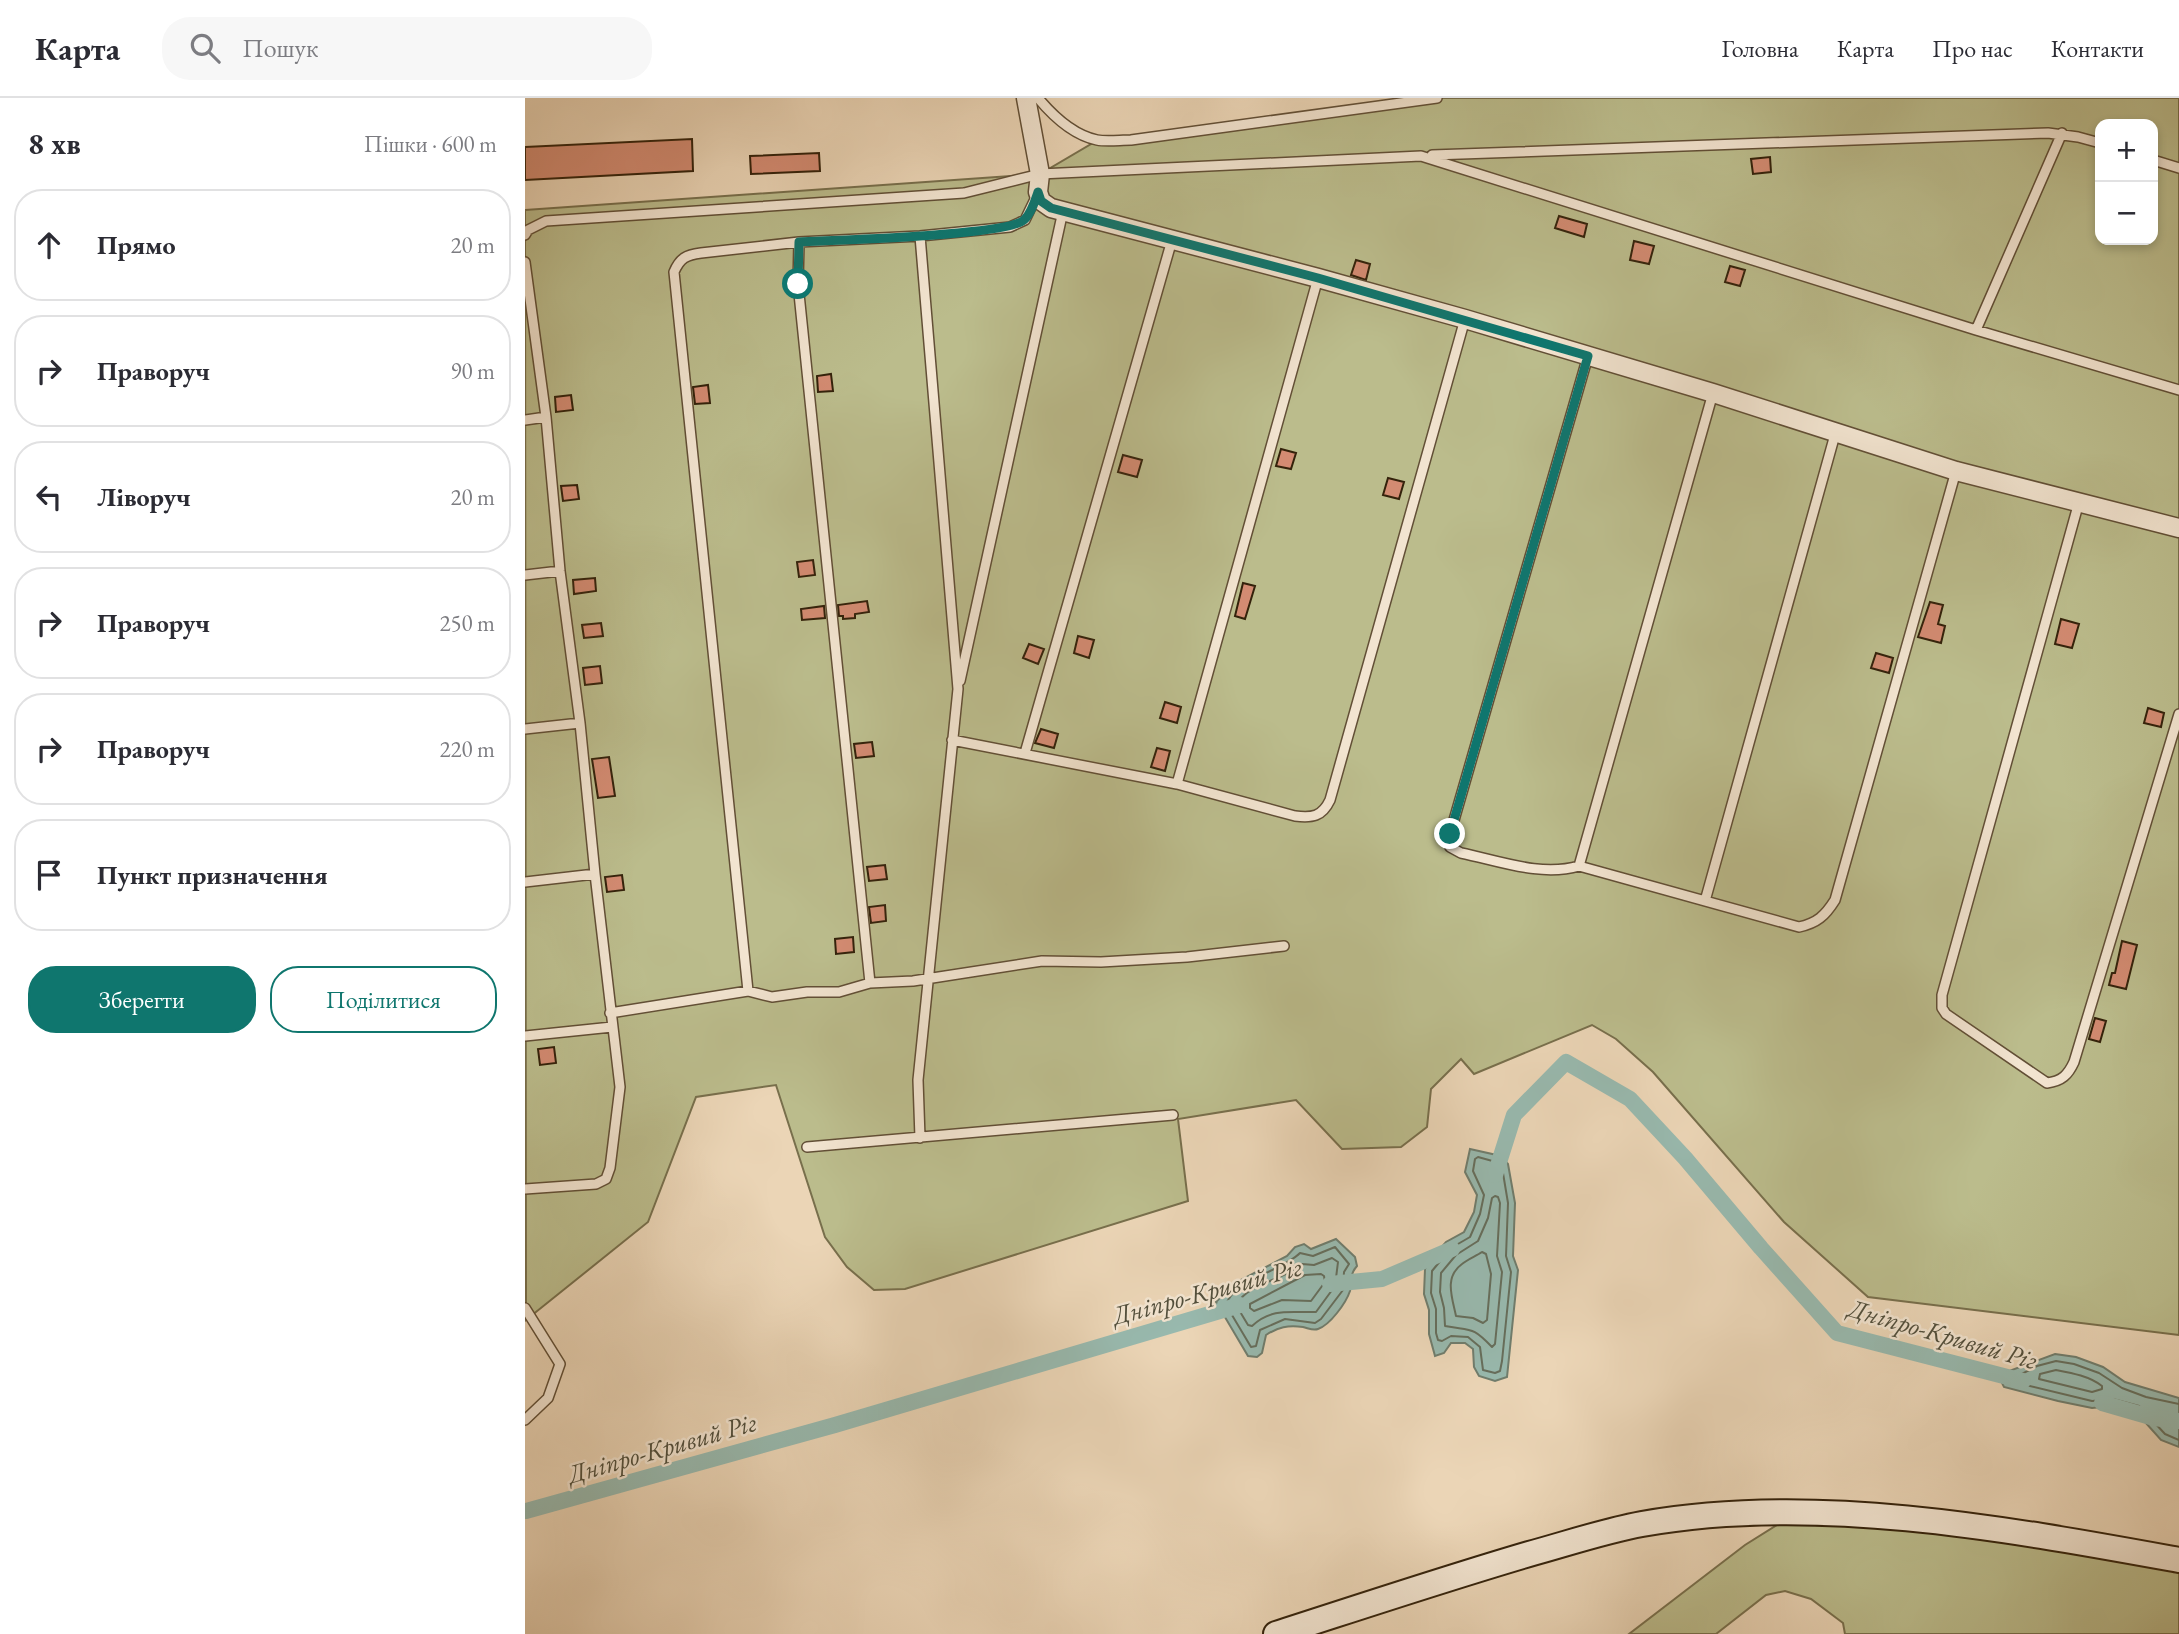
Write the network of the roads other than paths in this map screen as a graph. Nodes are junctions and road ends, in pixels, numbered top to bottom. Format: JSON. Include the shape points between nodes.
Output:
{"nodes":[{"id":1,"x":1026,"y":98,"type":"edge"},
{"id":2,"x":1038,"y":98,"type":"edge"},
{"id":3,"x":1437,"y":98,"type":"edge"},
{"id":4,"x":2062,"y":134,"type":"junction"},
{"id":5,"x":2095,"y":143,"type":"edge"},
{"id":6,"x":1421,"y":156,"type":"junction"},
{"id":7,"x":2158,"y":162,"type":"edge"},
{"id":8,"x":2179,"y":168,"type":"edge"},
{"id":9,"x":1039,"y":183,"type":"junction"},
{"id":10,"x":1063,"y":211,"type":"junction"},
{"id":11,"x":525,"y":235,"type":"edge"},
{"id":12,"x":920,"y":236,"type":"junction"},
{"id":13,"x":1173,"y":240,"type":"junction"},
{"id":14,"x":799,"y":242,"type":"junction"},
{"id":15,"x":525,"y":262,"type":"edge"},
{"id":16,"x":1318,"y":278,"type":"junction"},
{"id":17,"x":1465,"y":319,"type":"junction"},
{"id":18,"x":1976,"y":330,"type":"junction"},
{"id":19,"x":1588,"y":356,"type":"junction"},
{"id":20,"x":2179,"y":390,"type":"edge"},
{"id":21,"x":1713,"y":393,"type":"junction"},
{"id":22,"x":545,"y":417,"type":"junction"},
{"id":23,"x":525,"y":420,"type":"edge"},
{"id":24,"x":1836,"y":431,"type":"junction"},
{"id":25,"x":1956,"y":471,"type":"junction"},
{"id":26,"x":2079,"y":501,"type":"junction"},
{"id":27,"x":2179,"y":528,"type":"edge"},
{"id":28,"x":560,"y":571,"type":"junction"},
{"id":29,"x":525,"y":576,"type":"edge"},
{"id":30,"x":958,"y":689,"type":"junction"},
{"id":31,"x":2179,"y":714,"type":"edge"},
{"id":32,"x":580,"y":723,"type":"junction"},
{"id":33,"x":525,"y":729,"type":"edge"},
{"id":34,"x":951,"y":740,"type":"junction"},
{"id":35,"x":1025,"y":752,"type":"junction"},
{"id":36,"x":1177,"y":783,"type":"junction"},
{"id":37,"x":1579,"y":866,"type":"junction"},
{"id":38,"x":595,"y":874,"type":"junction"},
{"id":39,"x":525,"y":881,"type":"edge"},
{"id":40,"x":1705,"y":901,"type":"junction"},
{"id":41,"x":1284,"y":946,"type":"dead end"},
{"id":42,"x":928,"y":979,"type":"junction"},
{"id":43,"x":870,"y":983,"type":"junction"},
{"id":44,"x":748,"y":991,"type":"junction"},
{"id":45,"x":610,"y":1013,"type":"junction"},
{"id":46,"x":612,"y":1027,"type":"junction"},
{"id":47,"x":525,"y":1036,"type":"edge"},
{"id":48,"x":1173,"y":1115,"type":"dead end"},
{"id":49,"x":921,"y":1138,"type":"junction"},
{"id":50,"x":807,"y":1147,"type":"dead end"},
{"id":51,"x":525,"y":1189,"type":"edge"},
{"id":52,"x":525,"y":1308,"type":"edge"},
{"id":53,"x":525,"y":1420,"type":"edge"},
{"id":54,"x":2179,"y":1559,"type":"edge"},
{"id":55,"x":1276,"y":1634,"type":"edge"}],
"edges":[{"from":1,"to":9,"type":"street"},
{"from":2,"to":3,"type":"lane","via":[[1075,131],[1098,140],[1131,140]]},
{"from":4,"to":5,"type":"lane"},
{"from":4,"to":6,"type":"lane"},
{"from":4,"to":18,"type":"lane"},
{"from":6,"to":9,"type":"lane"},
{"from":6,"to":18,"type":"lane"},
{"from":7,"to":8,"type":"lane"},
{"from":9,"to":10,"type":"street","via":[[1041,201]]},
{"from":9,"to":11,"type":"lane","via":[[964,193],[546,221]]},
{"from":9,"to":12,"type":"lane","via":[[1024,220],[1010,228]]},
{"from":10,"to":13,"type":"street"},
{"from":10,"to":30,"type":"lane"},
{"from":12,"to":14,"type":"lane"},
{"from":12,"to":30,"type":"lane"},
{"from":13,"to":16,"type":"street"},
{"from":13,"to":35,"type":"lane"},
{"from":14,"to":43,"type":"lane","via":[[798,284]]},
{"from":14,"to":44,"type":"lane","via":[[687,255],[674,272]]},
{"from":15,"to":22,"type":"lane"},
{"from":16,"to":17,"type":"street"},
{"from":16,"to":36,"type":"lane"},
{"from":17,"to":19,"type":"street"},
{"from":17,"to":36,"type":"lane","via":[[1326,809],[1318,816],[1295,816]]},
{"from":18,"to":20,"type":"lane"},
{"from":19,"to":21,"type":"street"},
{"from":19,"to":37,"type":"lane","via":[[1448,840],[1450,847],[1461,852],[1544,871]]},
{"from":21,"to":24,"type":"street"},
{"from":21,"to":37,"type":"lane"},
{"from":22,"to":23,"type":"lane"},
{"from":22,"to":28,"type":"lane"},
{"from":24,"to":25,"type":"street"},
{"from":24,"to":40,"type":"lane"},
{"from":25,"to":26,"type":"street"},
{"from":25,"to":40,"type":"lane","via":[[1835,900],[1826,914],[1799,927]]},
{"from":26,"to":27,"type":"street"},
{"from":26,"to":31,"type":"lane","via":[[1942,995],[1946,1014],[2046,1083],[2068,1074],[2074,1062]]},
{"from":28,"to":29,"type":"lane"},
{"from":28,"to":32,"type":"lane"},
{"from":30,"to":34,"type":"lane"},
{"from":32,"to":33,"type":"lane"},
{"from":32,"to":38,"type":"lane"},
{"from":34,"to":35,"type":"lane"},
{"from":34,"to":42,"type":"lane"},
{"from":35,"to":36,"type":"lane"},
{"from":37,"to":40,"type":"lane"},
{"from":38,"to":39,"type":"lane"},
{"from":38,"to":45,"type":"lane"},
{"from":41,"to":42,"type":"lane","via":[[1187,957],[1042,961]]},
{"from":42,"to":43,"type":"lane"},
{"from":42,"to":49,"type":"lane","via":[[918,1080]]},
{"from":43,"to":44,"type":"lane","via":[[839,992],[772,997]]},
{"from":44,"to":45,"type":"lane"},
{"from":45,"to":46,"type":"lane"},
{"from":46,"to":47,"type":"lane"},
{"from":46,"to":51,"type":"lane","via":[[620,1087],[606,1179],[596,1184]]},
{"from":48,"to":49,"type":"lane"},
{"from":49,"to":50,"type":"lane"},
{"from":52,"to":53,"type":"lane","via":[[560,1364],[548,1398]]},
{"from":54,"to":55,"type":"main road","via":[[2015,1530],[1842,1514],[1699,1517],[1641,1524],[1561,1545]]}]}
